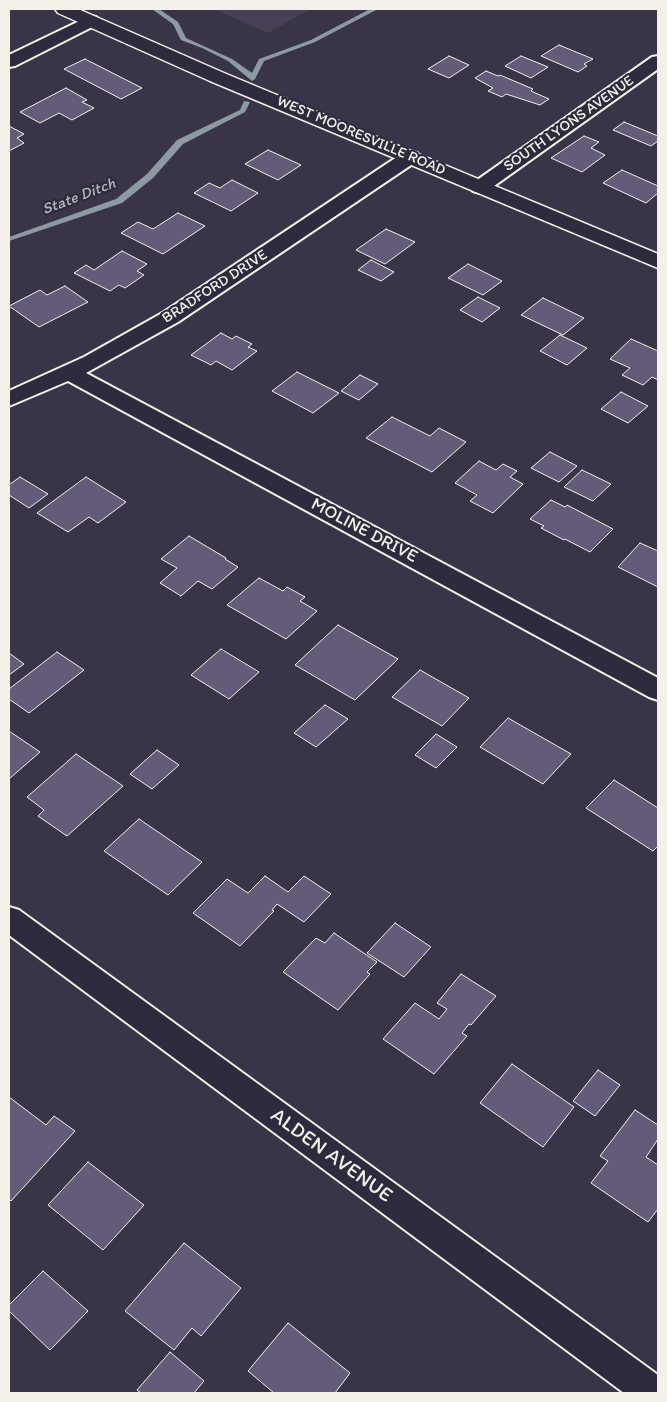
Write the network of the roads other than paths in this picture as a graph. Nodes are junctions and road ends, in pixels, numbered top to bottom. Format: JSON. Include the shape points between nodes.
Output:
{"nodes":[{"id":1,"x":64,"y":9,"type":"edge"},
{"id":2,"x":90,"y":21,"type":"junction"},
{"id":3,"x":658,"y":61,"type":"edge"},
{"id":4,"x":9,"y":62,"type":"edge"},
{"id":5,"x":410,"y":157,"type":"junction"},
{"id":6,"x":480,"y":187,"type":"junction"},
{"id":7,"x":658,"y":262,"type":"edge"},
{"id":8,"x":70,"y":372,"type":"junction"},
{"id":9,"x":9,"y":399,"type":"edge"},
{"id":10,"x":658,"y":690,"type":"edge"},
{"id":11,"x":9,"y":920,"type":"edge"},
{"id":12,"x":653,"y":1393,"type":"edge"}],
"edges":[{"from":1,"to":2,"type":"main road","name":"WEST MOORESVILLE ROAD"},
{"from":2,"to":4,"type":"street"},
{"from":2,"to":5,"type":"main road","name":"WEST MOORESVILLE ROAD"},
{"from":3,"to":6,"type":"street","name":"SOUTH LYONS AVENUE"},
{"from":5,"to":6,"type":"main road","name":"WEST MOORESVILLE ROAD"},
{"from":5,"to":8,"type":"street","name":"BRADFORD DRIVE","via":[[171,317]]},
{"from":6,"to":7,"type":"main road","name":"WEST MOORESVILLE ROAD"},
{"from":8,"to":9,"type":"street","name":"BRADFORD DRIVE"},
{"from":8,"to":10,"type":"street","name":"MOLINE DRIVE"},
{"from":11,"to":12,"type":"street","name":"ALDEN AVENUE"}]}
